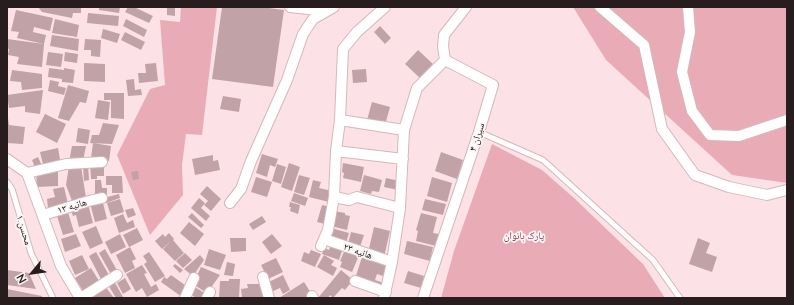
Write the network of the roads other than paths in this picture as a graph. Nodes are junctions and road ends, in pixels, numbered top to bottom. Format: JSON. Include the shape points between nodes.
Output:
{"nodes":[{"id":1,"x":290,"y":7,"type":"edge"},
{"id":2,"x":385,"y":7,"type":"edge"},
{"id":3,"x":466,"y":7,"type":"edge"},
{"id":4,"x":600,"y":7,"type":"edge"},
{"id":5,"x":688,"y":7,"type":"edge"},
{"id":6,"x":326,"y":8,"type":"edge"},
{"id":7,"x":445,"y":60,"type":"junction"},
{"id":8,"x":340,"y":120,"type":"junction"},
{"id":9,"x":787,"y":120,"type":"edge"},
{"id":10,"x":404,"y":130,"type":"junction"},
{"id":11,"x":479,"y":132,"type":"junction"},
{"id":12,"x":336,"y":152,"type":"junction"},
{"id":13,"x":7,"y":159,"type":"edge"},
{"id":14,"x":403,"y":159,"type":"junction"},
{"id":15,"x":102,"y":162,"type":"dead end"},
{"id":16,"x":27,"y":173,"type":"junction"},
{"id":17,"x":7,"y":182,"type":"edge"},
{"id":18,"x":787,"y":190,"type":"edge"},
{"id":19,"x":334,"y":197,"type":"junction"},
{"id":20,"x":102,"y":198,"type":"dead end"},
{"id":21,"x":230,"y":203,"type":"dead end"},
{"id":22,"x":400,"y":208,"type":"junction"},
{"id":23,"x":42,"y":215,"type":"junction"},
{"id":24,"x":392,"y":262,"type":"junction"},
{"id":25,"x":117,"y":275,"type":"dead end"},
{"id":26,"x":263,"y":277,"type":"dead end"},
{"id":27,"x":194,"y":278,"type":"dead end"},
{"id":28,"x":355,"y":281,"type":"dead end"},
{"id":29,"x":385,"y":295,"type":"edge"},
{"id":30,"x":53,"y":298,"type":"edge"},
{"id":31,"x":81,"y":298,"type":"edge"},
{"id":32,"x":185,"y":298,"type":"edge"},
{"id":33,"x":270,"y":298,"type":"edge"},
{"id":34,"x":423,"y":298,"type":"edge"},
{"id":35,"x":680,"y":298,"type":"edge"}],
"edges":[{"from":1,"to":6,"type":"street"},
{"from":2,"to":8,"type":"street","via":[[357,32],[343,49]]},
{"from":3,"to":7,"type":"street","via":[[444,35]]},
{"from":4,"to":18,"type":"street","via":[[644,45],[662,129],[695,175],[729,187],[767,195]]},
{"from":5,"to":9,"type":"street","via":[[690,32],[682,72],[692,111],[710,135],[739,136]]},
{"from":6,"to":21,"type":"street","via":[[313,19],[303,34],[287,80],[250,161],[241,189]]},
{"from":7,"to":10,"type":"street","via":[[417,88]]},
{"from":7,"to":11,"type":"street","name":"سیران ۴","via":[[493,85]]},
{"from":8,"to":10,"type":"street"},
{"from":8,"to":12,"type":"street"},
{"from":10,"to":14,"type":"street"},
{"from":11,"to":34,"type":"street","name":"سیران ۴"},
{"from":11,"to":35,"type":"lane","via":[[543,160],[653,260]]},
{"from":12,"to":14,"type":"street"},
{"from":12,"to":19,"type":"street"},
{"from":13,"to":16,"type":"street"},
{"from":14,"to":22,"type":"street"},
{"from":15,"to":16,"type":"street","via":[[66,164]]},
{"from":16,"to":23,"type":"street"},
{"from":17,"to":30,"type":"lane","name":"محسن ۱","via":[[12,189],[31,253]]},
{"from":19,"to":22,"type":"street","via":[[349,200],[357,197]]},
{"from":19,"to":24,"type":"street","name":"هانیه ۲۳","via":[[323,243]]},
{"from":20,"to":23,"type":"street","name":"هانیه ۱۳"},
{"from":22,"to":24,"type":"street"},
{"from":23,"to":31,"type":"street","via":[[61,266]]},
{"from":24,"to":29,"type":"street"},
{"from":25,"to":31,"type":"street"},
{"from":26,"to":33,"type":"street"},
{"from":27,"to":32,"type":"street"},
{"from":28,"to":29,"type":"street"}]}
